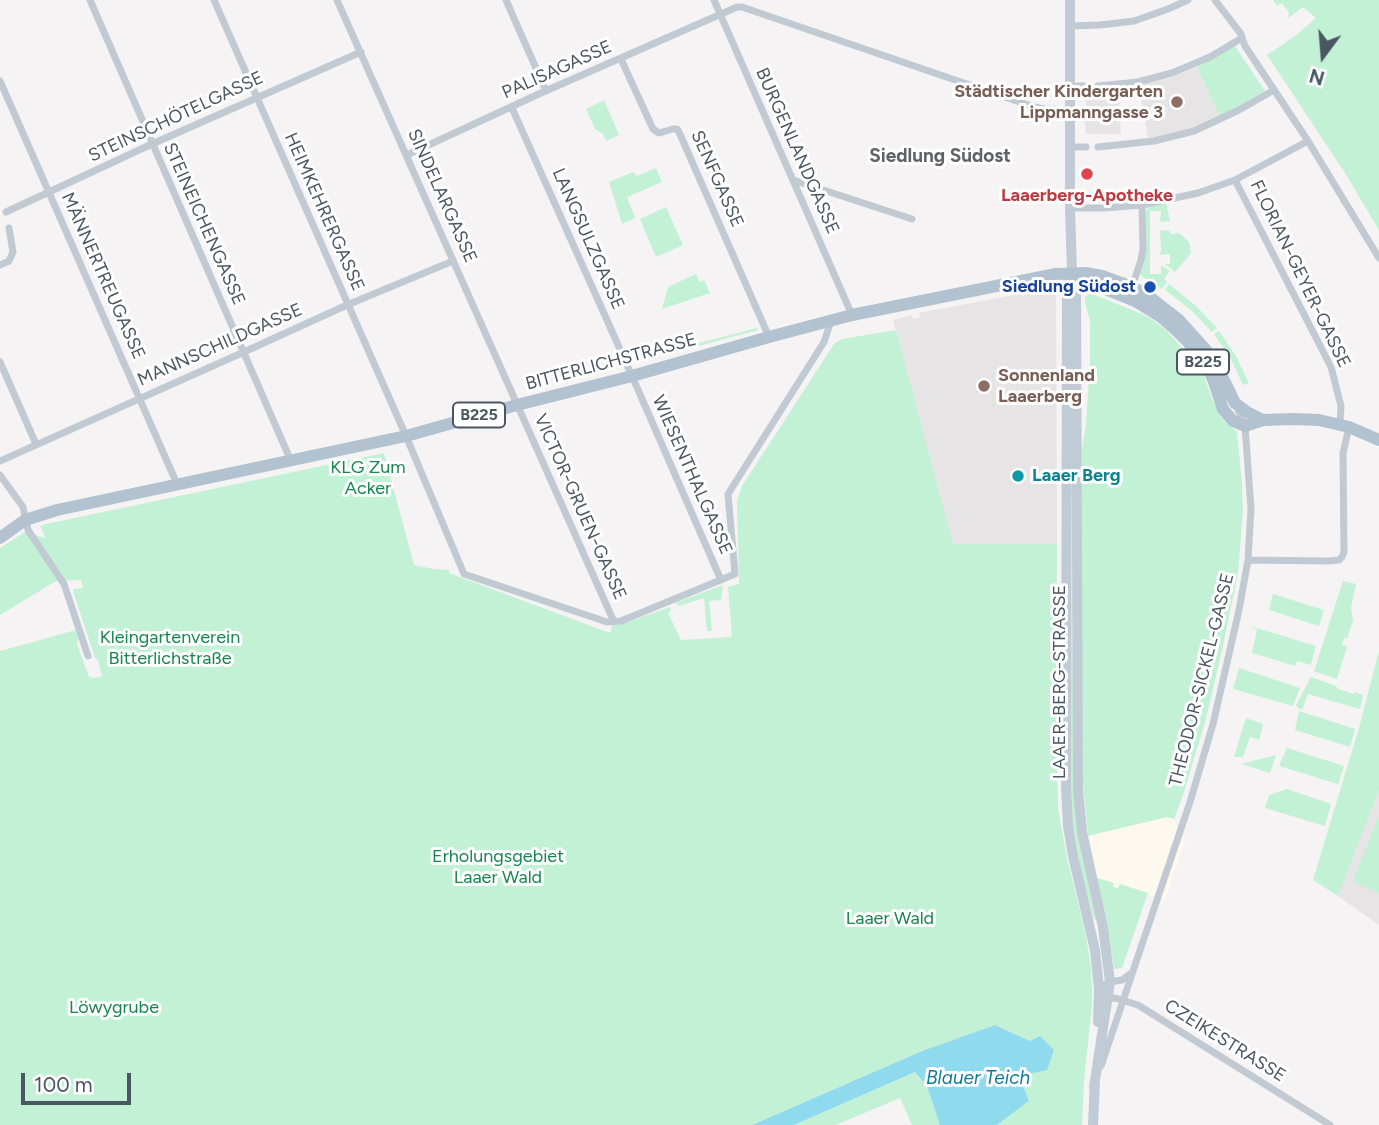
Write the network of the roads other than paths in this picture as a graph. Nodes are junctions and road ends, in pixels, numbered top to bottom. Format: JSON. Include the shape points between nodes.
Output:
{"nodes":[{"id":1,"x":90,"y":0,"type":"edge"},
{"id":2,"x":214,"y":0,"type":"edge"},
{"id":3,"x":337,"y":0,"type":"edge"},
{"id":4,"x":506,"y":0,"type":"edge"},
{"id":5,"x":714,"y":0,"type":"edge"},
{"id":6,"x":1070,"y":0,"type":"edge"},
{"id":7,"x":1188,"y":0,"type":"edge"},
{"id":8,"x":1215,"y":0,"type":"edge"},
{"id":9,"x":721,"y":15,"type":"junction"},
{"id":10,"x":1070,"y":26,"type":"junction"},
{"id":11,"x":1242,"y":38,"type":"junction"},
{"id":12,"x":361,"y":52,"type":"junction"},
{"id":13,"x":621,"y":59,"type":"junction"},
{"id":14,"x":0,"y":81,"type":"edge"},
{"id":15,"x":1070,"y":86,"type":"junction"},
{"id":16,"x":1086,"y":86,"type":"dead end"},
{"id":17,"x":1098,"y":86,"type":"dead end"},
{"id":18,"x":1274,"y":90,"type":"junction"},
{"id":19,"x":546,"y":92,"type":"junction"},
{"id":20,"x":257,"y":97,"type":"junction"},
{"id":21,"x":512,"y":108,"type":"junction"},
{"id":22,"x":1070,"y":110,"type":"junction"},
{"id":23,"x":1308,"y":141,"type":"junction"},
{"id":24,"x":152,"y":144,"type":"junction"},
{"id":25,"x":1070,"y":147,"type":"junction"},
{"id":26,"x":1086,"y":147,"type":"dead end"},
{"id":27,"x":1098,"y":147,"type":"dead end"},
{"id":28,"x":407,"y":155,"type":"junction"},
{"id":29,"x":793,"y":180,"type":"junction"},
{"id":30,"x":1235,"y":180,"type":"junction"},
{"id":31,"x":49,"y":193,"type":"junction"},
{"id":32,"x":1142,"y":205,"type":"junction"},
{"id":33,"x":1070,"y":208,"type":"junction"},
{"id":34,"x":6,"y":212,"type":"dead end"},
{"id":35,"x":912,"y":219,"type":"dead end"},
{"id":36,"x":9,"y":228,"type":"dead end"},
{"id":37,"x":1379,"y":258,"type":"edge"},
{"id":38,"x":453,"y":261,"type":"junction"},
{"id":39,"x":0,"y":265,"type":"edge"},
{"id":40,"x":1072,"y":273,"type":"junction"},
{"id":41,"x":1132,"y":287,"type":"junction"},
{"id":42,"x":347,"y":304,"type":"junction"},
{"id":43,"x":852,"y":315,"type":"junction"},
{"id":44,"x":831,"y":321,"type":"junction"},
{"id":45,"x":769,"y":337,"type":"junction"},
{"id":46,"x":244,"y":352,"type":"junction"},
{"id":47,"x":0,"y":362,"type":"edge"},
{"id":48,"x":633,"y":379,"type":"junction"},
{"id":49,"x":141,"y":399,"type":"junction"},
{"id":50,"x":1235,"y":403,"type":"junction"},
{"id":51,"x":517,"y":405,"type":"junction"},
{"id":52,"x":1263,"y":420,"type":"junction"},
{"id":53,"x":1344,"y":425,"type":"junction"},
{"id":54,"x":1245,"y":426,"type":"junction"},
{"id":55,"x":406,"y":436,"type":"junction"},
{"id":56,"x":1379,"y":440,"type":"edge"},
{"id":57,"x":36,"y":444,"type":"junction"},
{"id":58,"x":0,"y":461,"type":"edge"},
{"id":59,"x":291,"y":461,"type":"junction"},
{"id":60,"x":0,"y":475,"type":"edge"},
{"id":61,"x":177,"y":484,"type":"junction"},
{"id":62,"x":25,"y":520,"type":"junction"},
{"id":63,"x":0,"y":538,"type":"edge"},
{"id":64,"x":1248,"y":560,"type":"junction"},
{"id":65,"x":721,"y":580,"type":"junction"},
{"id":66,"x":614,"y":622,"type":"junction"},
{"id":67,"x":88,"y":656,"type":"dead end"},
{"id":68,"x":1131,"y":974,"type":"junction"},
{"id":69,"x":1110,"y":982,"type":"junction"},
{"id":70,"x":1102,"y":996,"type":"junction"},
{"id":71,"x":1123,"y":1000,"type":"junction"},
{"id":72,"x":1094,"y":1087,"type":"junction"},
{"id":73,"x":1093,"y":1125,"type":"edge"},
{"id":74,"x":1330,"y":1125,"type":"edge"}],
"edges":[{"from":1,"to":24,"type":"street","name":"STEINEICHENGASSE"},
{"from":2,"to":20,"type":"street","name":"HEIMKEHRERGASSE"},
{"from":3,"to":12,"type":"street","name":"SINDELARGASSE"},
{"from":4,"to":19,"type":"street"},
{"from":5,"to":9,"type":"street","name":"BURGENLANDGASSE"},
{"from":6,"to":10,"type":"main road","name":"LAAER-BERG-STRASSE"},
{"from":7,"to":10,"type":"street","via":[[1134,21]]},
{"from":8,"to":11,"type":"street"},
{"from":9,"to":13,"type":"street","name":"PALISAGASSE"},
{"from":9,"to":22,"type":"street","name":"PALISAGASSE","via":[[743,7],[1034,107]]},
{"from":9,"to":29,"type":"street","name":"BURGENLANDGASSE"},
{"from":10,"to":15,"type":"main road","name":"LAAER-BERG-STRASSE"},
{"from":11,"to":17,"type":"street","via":[[1172,73]]},
{"from":11,"to":18,"type":"street"},
{"from":12,"to":20,"type":"street","name":"STEINSCHÖTELGASSE"},
{"from":12,"to":28,"type":"street","name":"SINDELARGASSE"},
{"from":13,"to":19,"type":"street","name":"PALISAGASSE"},
{"from":13,"to":45,"type":"street","name":"SENFGASSE","via":[[653,129],[679,132]]},
{"from":14,"to":31,"type":"street","name":"MÄNNERTREUGASSE"},
{"from":15,"to":16,"type":"street"},
{"from":15,"to":22,"type":"main road","name":"LAAER-BERG-STRASSE"},
{"from":18,"to":23,"type":"street"},
{"from":18,"to":27,"type":"street","via":[[1194,131]]},
{"from":19,"to":21,"type":"street","name":"PALISAGASSE"},
{"from":20,"to":24,"type":"street","name":"STEINSCHÖTELGASSE"},
{"from":20,"to":42,"type":"street","name":"HEIMKEHRERGASSE"},
{"from":21,"to":28,"type":"street","name":"PALISAGASSE"},
{"from":21,"to":48,"type":"street","name":"LANGSULZGASSE"},
{"from":22,"to":25,"type":"main road","name":"LAAER-BERG-STRASSE"},
{"from":23,"to":30,"type":"street"},
{"from":23,"to":37,"type":"street"},
{"from":24,"to":31,"type":"street","name":"STEINSCHÖTELGASSE"},
{"from":24,"to":46,"type":"street","name":"STEINEICHENGASSE"},
{"from":25,"to":26,"type":"street"},
{"from":25,"to":33,"type":"main road","name":"LAAER-BERG-STRASSE"},
{"from":28,"to":38,"type":"street","name":"SINDELARGASSE"},
{"from":29,"to":35,"type":"street"},
{"from":29,"to":43,"type":"street","name":"BURGENLANDGASSE"},
{"from":30,"to":32,"type":"street"},
{"from":30,"to":53,"type":"street","name":"FLORIAN-GEYER-GASSE","via":[[1331,367]]},
{"from":31,"to":34,"type":"street","name":"STEINSCHÖTELGASSE"},
{"from":31,"to":49,"type":"street","name":"MÄNNERTREUGASSE"},
{"from":32,"to":33,"type":"street"},
{"from":32,"to":41,"type":"street","via":[[1142,260]]},
{"from":33,"to":40,"type":"main road","name":"LAAER-BERG-STRASSE"},
{"from":36,"to":39,"type":"street","via":[[13,253]]},
{"from":38,"to":42,"type":"street","name":"MANNSCHILDGASSE"},
{"from":38,"to":51,"type":"street","name":"SINDELARGASSE"},
{"from":40,"to":41,"type":"main road","number":"B225","via":[[1102,276]]},
{"from":40,"to":43,"type":"main road","name":"BITTERLICHSTRASSE","number":"B225"},
{"from":40,"to":54,"type":"main road","number":"B225","via":[[1135,301],[1176,330],[1208,368],[1228,417]]},
{"from":40,"to":69,"type":"main road","name":"LAAER-BERG-STRASSE","via":[[1076,291],[1079,812]]},
{"from":40,"to":70,"type":"main road","name":"LAAER-BERG-STRASSE","via":[[1067,288],[1066,796],[1073,856]]},
{"from":41,"to":50,"type":"main road","number":"B225","via":[[1193,334],[1216,364]]},
{"from":42,"to":46,"type":"street","name":"MANNSCHILDGASSE"},
{"from":42,"to":55,"type":"street","name":"HEIMKEHRERGASSE"},
{"from":43,"to":44,"type":"main road","name":"BITTERLICHSTRASSE","number":"B225"},
{"from":44,"to":45,"type":"main road","name":"BITTERLICHSTRASSE","number":"B225"},
{"from":44,"to":65,"type":"street","via":[[824,342],[727,494],[735,574]]},
{"from":45,"to":48,"type":"main road","name":"BITTERLICHSTRASSE","number":"B225"},
{"from":46,"to":49,"type":"street","name":"MANNSCHILDGASSE"},
{"from":46,"to":59,"type":"street","name":"STEINEICHENGASSE"},
{"from":47,"to":57,"type":"street"},
{"from":48,"to":51,"type":"main road","name":"BITTERLICHSTRASSE","number":"B225"},
{"from":48,"to":65,"type":"street","name":"WIESENTHALGASSE"},
{"from":49,"to":57,"type":"street","name":"MANNSCHILDGASSE"},
{"from":49,"to":61,"type":"street","name":"MÄNNERTREUGASSE"},
{"from":50,"to":52,"type":"main road"},
{"from":50,"to":54,"type":"street","name":"THEODOR-SICKEL-GASSE"},
{"from":51,"to":55,"type":"main road","name":"BITTERLICHSTRASSE","number":"B225"},
{"from":51,"to":66,"type":"street","name":"VICTOR-GRUEN-GASSE"},
{"from":52,"to":53,"type":"main road"},
{"from":52,"to":54,"type":"main road"},
{"from":53,"to":56,"type":"main road"},
{"from":53,"to":64,"type":"street","name":"FLORIAN-GEYER-GASSE","via":[[1342,557],[1328,561]]},
{"from":54,"to":64,"type":"street","name":"THEODOR-SICKEL-GASSE","via":[[1251,509]]},
{"from":55,"to":59,"type":"main road","name":"BITTERLICHSTRASSE","number":"B225"},
{"from":55,"to":66,"type":"street","name":"HEIMKEHRERGASSE","via":[[464,574]]},
{"from":57,"to":58,"type":"street","name":"MANNSCHILDGASSE"},
{"from":59,"to":61,"type":"main road","name":"BITTERLICHSTRASSE","number":"B225"},
{"from":60,"to":62,"type":"street","via":[[23,507]]},
{"from":61,"to":62,"type":"main road","name":"BITTERLICHSTRASSE","number":"B225"},
{"from":62,"to":63,"type":"main road","name":"BITTERLICHSTRASSE","number":"B225"},
{"from":62,"to":67,"type":"street","via":[[64,584]]},
{"from":64,"to":68,"type":"street","name":"THEODOR-SICKEL-GASSE","via":[[1213,724]]},
{"from":65,"to":66,"type":"street"},
{"from":68,"to":69,"type":"street"},
{"from":68,"to":71,"type":"street","name":"THEODOR-SICKEL-GASSE"},
{"from":69,"to":70,"type":"main road","name":"LAAER-BERG-STRASSE"},
{"from":70,"to":71,"type":"street","name":"CZEIKESTRASSE"},
{"from":70,"to":72,"type":"main road","name":"LAAER-BERG-STRASSE"},
{"from":71,"to":72,"type":"street","name":"THEODOR-SICKEL-GASSE"},
{"from":71,"to":74,"type":"street","name":"CZEIKESTRASSE","via":[[1151,1012]]},
{"from":72,"to":73,"type":"main road","name":"LAAER-BERG-STRASSE"}]}
